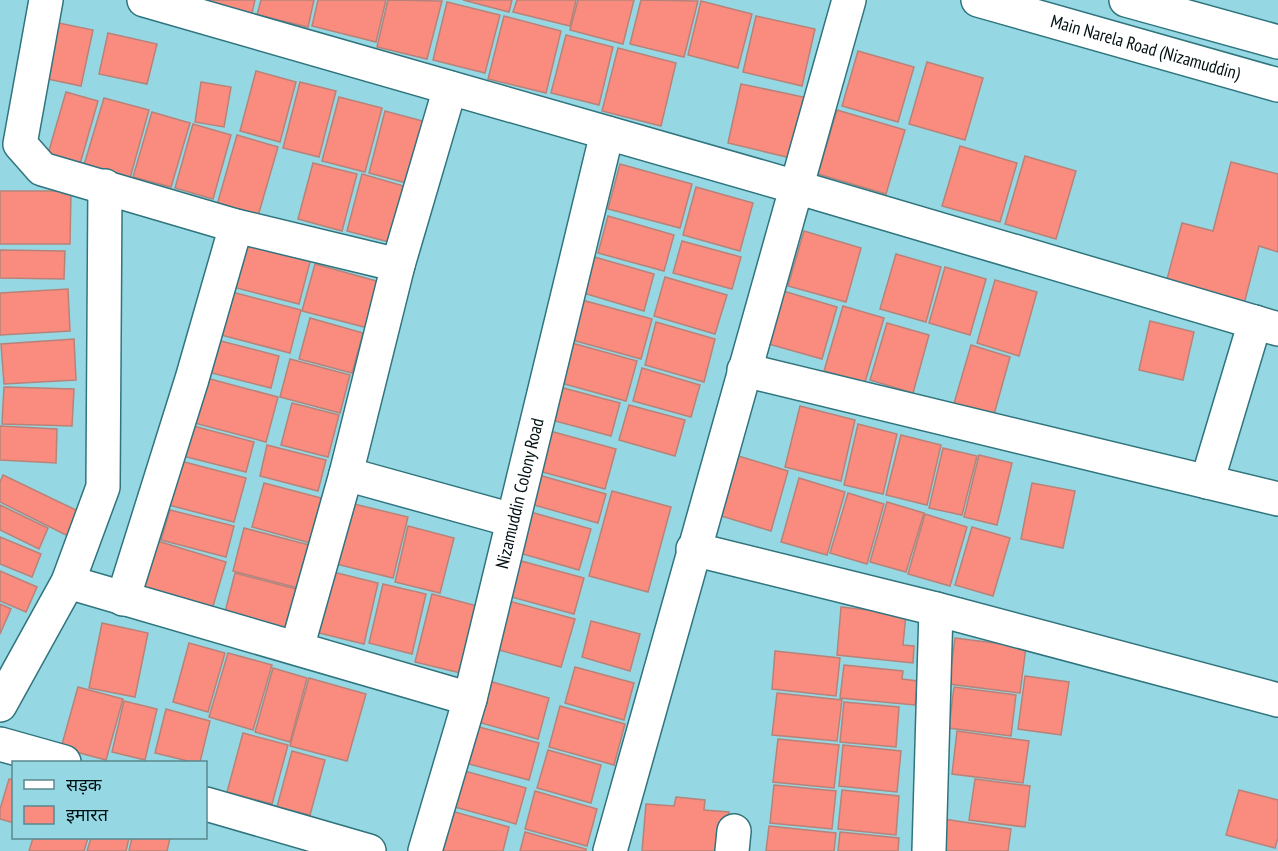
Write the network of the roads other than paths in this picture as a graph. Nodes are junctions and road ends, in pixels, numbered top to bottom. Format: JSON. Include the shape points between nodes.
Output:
{"nodes":[{"id":1,"x":46,"y":0,"type":"edge"},
{"id":2,"x":144,"y":0,"type":"edge"},
{"id":3,"x":849,"y":0,"type":"edge"},
{"id":4,"x":978,"y":0,"type":"edge"},
{"id":5,"x":1126,"y":0,"type":"edge"},
{"id":6,"x":1278,"y":42,"type":"edge"},
{"id":7,"x":1278,"y":85,"type":"edge"},
{"id":8,"x":450,"y":88,"type":"junction"},
{"id":9,"x":608,"y":133,"type":"junction"},
{"id":10,"x":105,"y":186,"type":"junction"},
{"id":11,"x":796,"y":187,"type":"junction"},
{"id":12,"x":236,"y":226,"type":"junction"},
{"id":13,"x":398,"y":265,"type":"junction"},
{"id":14,"x":1267,"y":325,"type":"edge"},
{"id":15,"x":744,"y":370,"type":"junction"},
{"id":16,"x":346,"y":474,"type":"junction"},
{"id":17,"x":1207,"y":482,"type":"junction"},
{"id":18,"x":1278,"y":499,"type":"edge"},
{"id":19,"x":512,"y":520,"type":"junction"},
{"id":20,"x":693,"y":549,"type":"junction"},
{"id":21,"x":68,"y":582,"type":"junction"},
{"id":22,"x":123,"y":599,"type":"junction"},
{"id":23,"x":936,"y":609,"type":"junction"},
{"id":24,"x":297,"y":648,"type":"junction"},
{"id":25,"x":470,"y":699,"type":"junction"},
{"id":26,"x":1278,"y":700,"type":"edge"},
{"id":27,"x":0,"y":705,"type":"edge"},
{"id":28,"x":0,"y":744,"type":"edge"},
{"id":29,"x":60,"y":761,"type":"edge"},
{"id":30,"x":207,"y":804,"type":"edge"},
{"id":31,"x":284,"y":839,"type":"edge"},
{"id":32,"x":369,"y":851,"type":"edge"},
{"id":33,"x":425,"y":851,"type":"edge"},
{"id":34,"x":610,"y":851,"type":"edge"},
{"id":35,"x":929,"y":851,"type":"edge"}],
"edges":[{"from":1,"to":10,"type":"street","via":[[20,144],[42,169]]},
{"from":2,"to":8,"type":"street"},
{"from":3,"to":11,"type":"street"},
{"from":4,"to":7,"type":"street","name":"Main Narela Road (Nizamuddin)"},
{"from":5,"to":6,"type":"street"},
{"from":8,"to":9,"type":"street"},
{"from":8,"to":13,"type":"street"},
{"from":9,"to":11,"type":"street"},
{"from":9,"to":19,"type":"street","name":"Nizamuddin Colony Road"},
{"from":10,"to":12,"type":"street"},
{"from":10,"to":21,"type":"street","via":[[103,487]]},
{"from":11,"to":14,"type":"street"},
{"from":11,"to":15,"type":"street"},
{"from":12,"to":13,"type":"street"},
{"from":12,"to":22,"type":"street"},
{"from":13,"to":16,"type":"street"},
{"from":14,"to":17,"type":"street"},
{"from":15,"to":17,"type":"street"},
{"from":15,"to":20,"type":"street"},
{"from":16,"to":19,"type":"street"},
{"from":16,"to":24,"type":"street"},
{"from":17,"to":18,"type":"street"},
{"from":19,"to":25,"type":"street","name":"Nizamuddin Colony Road"},
{"from":20,"to":23,"type":"street"},
{"from":20,"to":34,"type":"street"},
{"from":21,"to":22,"type":"street"},
{"from":21,"to":27,"type":"street"},
{"from":22,"to":24,"type":"street"},
{"from":23,"to":26,"type":"street"},
{"from":23,"to":35,"type":"street"},
{"from":24,"to":25,"type":"street"},
{"from":25,"to":33,"type":"street","name":"Nizamuddin Colony Road"},
{"from":28,"to":29,"type":"street"},
{"from":30,"to":31,"type":"street"},
{"from":31,"to":32,"type":"street"}]}
